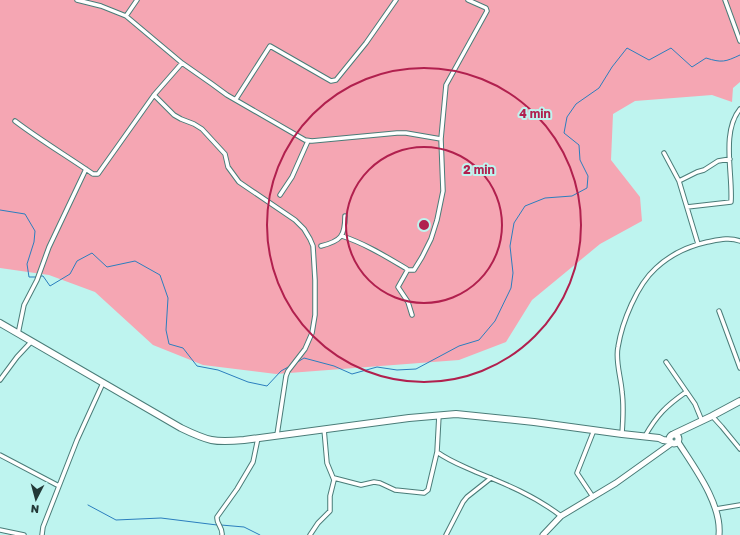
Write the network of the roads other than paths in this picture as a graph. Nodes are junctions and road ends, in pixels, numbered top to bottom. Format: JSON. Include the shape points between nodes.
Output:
{"nodes":[{"id":1,"x":77,"y":0,"type":"edge"},
{"id":2,"x":137,"y":0,"type":"edge"},
{"id":3,"x":396,"y":0,"type":"edge"},
{"id":4,"x":468,"y":0,"type":"edge"},
{"id":5,"x":725,"y":0,"type":"edge"},
{"id":6,"x":126,"y":16,"type":"junction"},
{"id":7,"x":740,"y":42,"type":"edge"},
{"id":8,"x":182,"y":62,"type":"junction"},
{"id":9,"x":154,"y":95,"type":"junction"},
{"id":10,"x":236,"y":99,"type":"junction"},
{"id":11,"x":740,"y":110,"type":"edge"},
{"id":12,"x":15,"y":121,"type":"dead end"},
{"id":13,"x":441,"y":139,"type":"junction"},
{"id":14,"x":308,"y":141,"type":"junction"},
{"id":15,"x":664,"y":153,"type":"dead end"},
{"id":16,"x":730,"y":159,"type":"junction"},
{"id":17,"x":86,"y":169,"type":"junction"},
{"id":18,"x":679,"y":181,"type":"junction"},
{"id":19,"x":280,"y":195,"type":"dead end"},
{"id":20,"x":687,"y":207,"type":"junction"},
{"id":21,"x":345,"y":216,"type":"dead end"},
{"id":22,"x":342,"y":236,"type":"junction"},
{"id":23,"x":740,"y":241,"type":"edge"},
{"id":24,"x":698,"y":244,"type":"junction"},
{"id":25,"x":322,"y":246,"type":"dead end"},
{"id":26,"x":407,"y":270,"type":"junction"},
{"id":27,"x":719,"y":310,"type":"dead end"},
{"id":28,"x":412,"y":315,"type":"dead end"},
{"id":29,"x":0,"y":323,"type":"edge"},
{"id":30,"x":18,"y":334,"type":"junction"},
{"id":31,"x":31,"y":342,"type":"junction"},
{"id":32,"x":666,"y":362,"type":"dead end"},
{"id":33,"x":740,"y":368,"type":"edge"},
{"id":34,"x":0,"y":380,"type":"edge"},
{"id":35,"x":103,"y":383,"type":"junction"},
{"id":36,"x":686,"y":392,"type":"junction"},
{"id":37,"x":740,"y":401,"type":"edge"},
{"id":38,"x":439,"y":415,"type":"junction"},
{"id":39,"x":712,"y":416,"type":"junction"},
{"id":40,"x":702,"y":421,"type":"junction"},
{"id":41,"x":324,"y":429,"type":"junction"},
{"id":42,"x":594,"y":430,"type":"junction"},
{"id":43,"x":622,"y":434,"type":"junction"},
{"id":44,"x":277,"y":435,"type":"junction"},
{"id":45,"x":645,"y":437,"type":"junction"},
{"id":46,"x":258,"y":438,"type":"junction"},
{"id":47,"x":674,"y":439,"type":"junction"},
{"id":48,"x":740,"y":449,"type":"edge"},
{"id":49,"x":437,"y":452,"type":"junction"},
{"id":50,"x":0,"y":455,"type":"edge"},
{"id":51,"x":334,"y":478,"type":"junction"},
{"id":52,"x":491,"y":478,"type":"junction"},
{"id":53,"x":59,"y":486,"type":"junction"},
{"id":54,"x":593,"y":497,"type":"junction"},
{"id":55,"x":740,"y":505,"type":"edge"},
{"id":56,"x":716,"y":509,"type":"junction"},
{"id":57,"x":561,"y":516,"type":"junction"},
{"id":58,"x":0,"y":530,"type":"edge"},
{"id":59,"x":24,"y":535,"type":"edge"},
{"id":60,"x":42,"y":535,"type":"edge"},
{"id":61,"x":222,"y":535,"type":"edge"},
{"id":62,"x":310,"y":535,"type":"edge"},
{"id":63,"x":446,"y":535,"type":"edge"},
{"id":64,"x":543,"y":535,"type":"edge"},
{"id":65,"x":719,"y":535,"type":"edge"}],
"edges":[{"from":1,"to":6,"type":"street"},
{"from":2,"to":6,"type":"street"},
{"from":3,"to":10,"type":"street","via":[[336,80],[331,81],[270,46]]},
{"from":4,"to":13,"type":"street","via":[[487,10],[446,85]]},
{"from":5,"to":7,"type":"street"},
{"from":6,"to":8,"type":"street"},
{"from":8,"to":9,"type":"street"},
{"from":8,"to":10,"type":"street"},
{"from":9,"to":17,"type":"street","via":[[98,174]]},
{"from":9,"to":44,"type":"street","via":[[174,115],[202,129],[225,154],[228,167],[239,182],[295,220],[304,229],[313,246],[315,315],[312,333],[305,349],[286,376]]},
{"from":10,"to":14,"type":"street"},
{"from":11,"to":16,"type":"street","via":[[730,133]]},
{"from":12,"to":17,"type":"street"},
{"from":13,"to":14,"type":"street","via":[[397,133]]},
{"from":13,"to":26,"type":"street","via":[[443,191],[437,220],[422,257],[414,270]]},
{"from":14,"to":19,"type":"street","via":[[292,177]]},
{"from":15,"to":18,"type":"street"},
{"from":16,"to":18,"type":"street","via":[[718,161]]},
{"from":16,"to":20,"type":"street","via":[[731,202]]},
{"from":17,"to":30,"type":"street","via":[[24,305]]},
{"from":18,"to":20,"type":"street"},
{"from":20,"to":24,"type":"street"},
{"from":21,"to":22,"type":"street"},
{"from":22,"to":25,"type":"street"},
{"from":22,"to":26,"type":"street","via":[[384,254]]},
{"from":23,"to":24,"type":"street","via":[[728,239]]},
{"from":24,"to":43,"type":"street","via":[[672,257],[656,269],[648,277],[629,309],[617,352],[623,394]]},
{"from":26,"to":28,"type":"street","via":[[398,287],[408,302]]},
{"from":27,"to":33,"type":"street"},
{"from":29,"to":30,"type":"highway"},
{"from":30,"to":31,"type":"highway"},
{"from":31,"to":34,"type":"street"},
{"from":31,"to":35,"type":"highway"},
{"from":32,"to":36,"type":"street"},
{"from":35,"to":46,"type":"highway","via":[[208,440],[220,442]]},
{"from":35,"to":53,"type":"street"},
{"from":36,"to":40,"type":"street","via":[[695,404]]},
{"from":36,"to":45,"type":"street","via":[[666,407]]},
{"from":37,"to":39,"type":"highway"},
{"from":38,"to":41,"type":"highway"},
{"from":38,"to":42,"type":"highway","via":[[498,418]]},
{"from":38,"to":49,"type":"street"},
{"from":39,"to":40,"type":"highway"},
{"from":39,"to":48,"type":"street"},
{"from":40,"to":47,"type":"highway"},
{"from":41,"to":44,"type":"highway"},
{"from":41,"to":51,"type":"street","via":[[328,463]]},
{"from":42,"to":43,"type":"highway"},
{"from":42,"to":54,"type":"street","via":[[577,473]]},
{"from":43,"to":45,"type":"highway"},
{"from":44,"to":46,"type":"highway"},
{"from":45,"to":47,"type":"highway"},
{"from":46,"to":61,"type":"street","via":[[253,462],[217,517]]},
{"from":47,"to":54,"type":"main road","via":[[616,483]]},
{"from":47,"to":56,"type":"main road"},
{"from":49,"to":51,"type":"street","via":[[428,490],[424,493],[395,490],[380,483],[360,485]]},
{"from":49,"to":52,"type":"street"},
{"from":50,"to":53,"type":"street"},
{"from":51,"to":62,"type":"street","via":[[330,511]]},
{"from":52,"to":57,"type":"street","via":[[524,492]]},
{"from":52,"to":63,"type":"street","via":[[463,502]]},
{"from":53,"to":60,"type":"street"},
{"from":54,"to":57,"type":"main road"},
{"from":55,"to":56,"type":"street"},
{"from":56,"to":65,"type":"main road","via":[[720,525]]},
{"from":57,"to":64,"type":"main road"},
{"from":58,"to":59,"type":"street"}]}
